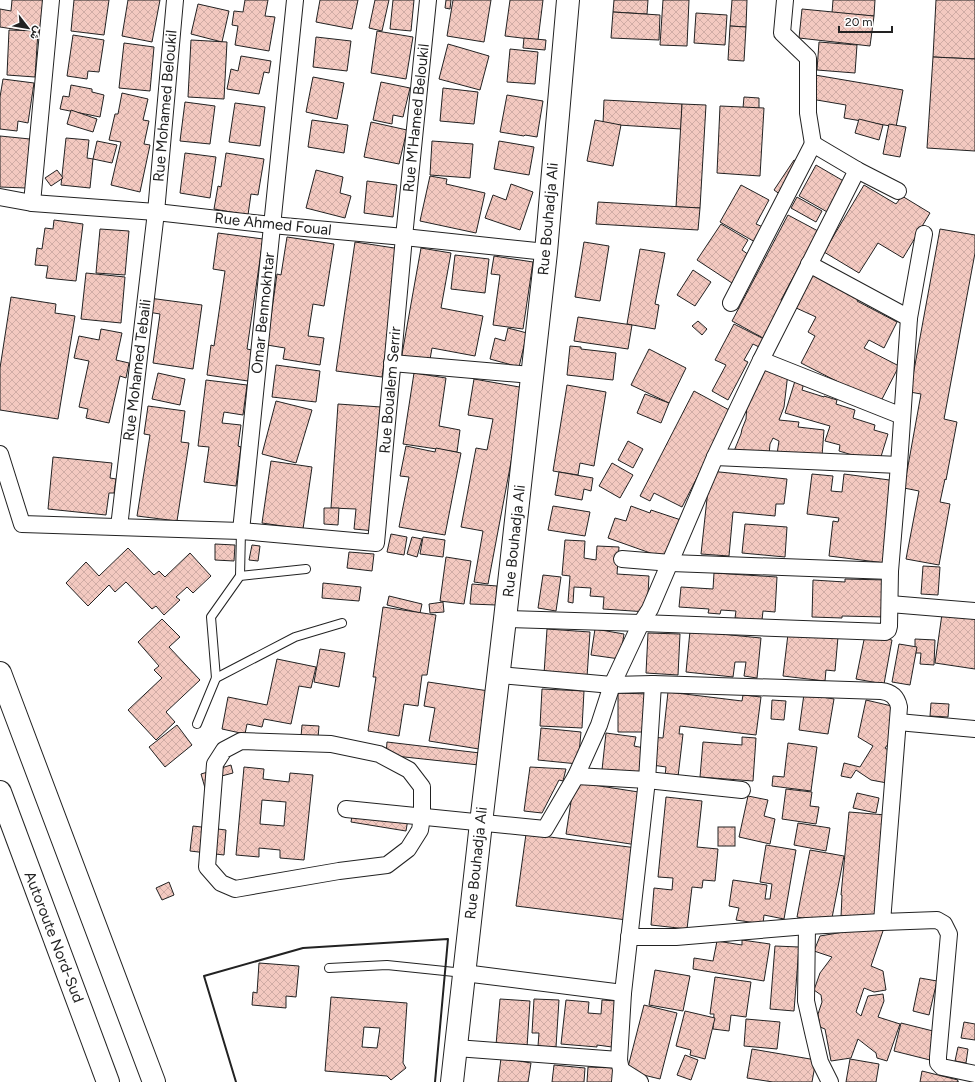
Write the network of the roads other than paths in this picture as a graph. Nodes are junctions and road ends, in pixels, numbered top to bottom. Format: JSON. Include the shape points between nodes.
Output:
{"nodes":[{"id":1,"x":52,"y":0,"type":"edge"},
{"id":2,"x":174,"y":0,"type":"edge"},
{"id":3,"x":295,"y":0,"type":"edge"},
{"id":4,"x":428,"y":0,"type":"edge"},
{"id":5,"x":568,"y":0,"type":"edge"},
{"id":6,"x":785,"y":0,"type":"edge"},
{"id":7,"x":813,"y":144,"type":"junction"},
{"id":8,"x":857,"y":170,"type":"junction"},
{"id":9,"x":898,"y":191,"type":"dead end"},
{"id":10,"x":0,"y":197,"type":"edge"},
{"id":11,"x":32,"y":203,"type":"junction"},
{"id":12,"x":156,"y":212,"type":"junction"},
{"id":13,"x":272,"y":225,"type":"junction"},
{"id":14,"x":924,"y":234,"type":"dead end"},
{"id":15,"x":404,"y":237,"type":"junction"},
{"id":16,"x":546,"y":252,"type":"junction"},
{"id":17,"x":809,"y":264,"type":"junction"},
{"id":18,"x":731,"y":303,"type":"dead end"},
{"id":19,"x":909,"y":318,"type":"junction"},
{"id":20,"x":761,"y":360,"type":"junction"},
{"id":21,"x":392,"y":363,"type":"junction"},
{"id":22,"x":532,"y":375,"type":"junction"},
{"id":23,"x":902,"y":416,"type":"junction"},
{"id":24,"x":0,"y":454,"type":"edge"},
{"id":25,"x":715,"y":457,"type":"junction"},
{"id":26,"x":899,"y":465,"type":"junction"},
{"id":27,"x":119,"y":527,"type":"junction"},
{"id":28,"x":241,"y":531,"type":"junction"},
{"id":29,"x":622,"y":559,"type":"dead end"},
{"id":30,"x":671,"y":563,"type":"junction"},
{"id":31,"x":306,"y":569,"type":"dead end"},
{"id":32,"x":890,"y":571,"type":"junction"},
{"id":33,"x":240,"y":576,"type":"junction"},
{"id":34,"x":890,"y":604,"type":"junction"},
{"id":35,"x":975,"y":611,"type":"edge"},
{"id":36,"x":505,"y":619,"type":"junction"},
{"id":37,"x":641,"y":623,"type":"junction"},
{"id":38,"x":342,"y":624,"type":"dead end"},
{"id":39,"x":0,"y":672,"type":"edge"},
{"id":40,"x":499,"y":676,"type":"junction"},
{"id":41,"x":216,"y":678,"type":"junction"},
{"id":42,"x":653,"y":684,"type":"junction"},
{"id":43,"x":612,"y":685,"type":"junction"},
{"id":44,"x":898,"y":722,"type":"junction"},
{"id":45,"x":197,"y":724,"type":"dead end"},
{"id":46,"x":975,"y":729,"type":"edge"},
{"id":47,"x":576,"y":776,"type":"junction"},
{"id":48,"x":648,"y":780,"type":"junction"},
{"id":49,"x":742,"y":790,"type":"dead end"},
{"id":50,"x":0,"y":792,"type":"edge"},
{"id":51,"x":346,"y":809,"type":"dead end"},
{"id":52,"x":422,"y":817,"type":"junction"},
{"id":53,"x":481,"y":823,"type":"junction"},
{"id":54,"x":882,"y":922,"type":"junction"},
{"id":55,"x":806,"y":926,"type":"junction"},
{"id":56,"x":629,"y":937,"type":"junction"},
{"id":57,"x":329,"y":968,"type":"dead end"},
{"id":58,"x":464,"y":973,"type":"junction"},
{"id":59,"x":623,"y":992,"type":"junction"},
{"id":60,"x":456,"y":1048,"type":"junction"},
{"id":61,"x":620,"y":1071,"type":"edge"},
{"id":62,"x":975,"y":1074,"type":"edge"},
{"id":63,"x":108,"y":1082,"type":"edge"},
{"id":64,"x":154,"y":1082,"type":"edge"},
{"id":65,"x":452,"y":1082,"type":"edge"},
{"id":66,"x":640,"y":1082,"type":"edge"},
{"id":67,"x":830,"y":1082,"type":"edge"}],
"edges":[{"from":1,"to":11,"type":"street"},
{"from":2,"to":12,"type":"street","name":"Rue Mohamed Beloukil"},
{"from":3,"to":13,"type":"street","name":"Omar Benmokhtar"},
{"from":4,"to":15,"type":"street","name":"Rue M'Hamed Beloukil"},
{"from":5,"to":16,"type":"main road","name":"Rue Bouhadja Ali"},
{"from":6,"to":7,"type":"street","via":[[782,33],[808,58],[808,113]]},
{"from":7,"to":8,"type":"street"},
{"from":7,"to":18,"type":"street"},
{"from":8,"to":9,"type":"street"},
{"from":8,"to":17,"type":"street"},
{"from":10,"to":11,"type":"street","name":"Rue Ahmed Foual"},
{"from":11,"to":12,"type":"street","name":"Rue Ahmed Foual"},
{"from":12,"to":13,"type":"street","name":"Rue Ahmed Foual"},
{"from":12,"to":27,"type":"street","name":"Rue Mohamed Tebaili"},
{"from":13,"to":15,"type":"street","name":"Rue Ahmed Foual"},
{"from":13,"to":28,"type":"street","name":"Omar Benmokhtar"},
{"from":14,"to":19,"type":"street"},
{"from":15,"to":16,"type":"street","name":"Rue Ahmed Foual"},
{"from":15,"to":21,"type":"street","name":"Rue Boualem Serrir"},
{"from":16,"to":22,"type":"main road","name":"Rue Bouhadja Ali"},
{"from":17,"to":19,"type":"street"},
{"from":17,"to":20,"type":"street"},
{"from":19,"to":23,"type":"street"},
{"from":20,"to":23,"type":"street"},
{"from":20,"to":25,"type":"street"},
{"from":21,"to":22,"type":"street"},
{"from":21,"to":28,"type":"street","name":"Rue Boualem Serrir","via":[[376,543]]},
{"from":22,"to":36,"type":"main road","name":"Rue Bouhadja Ali"},
{"from":23,"to":26,"type":"street"},
{"from":24,"to":27,"type":"street","via":[[22,524]]},
{"from":25,"to":26,"type":"street"},
{"from":25,"to":30,"type":"street"},
{"from":26,"to":32,"type":"street"},
{"from":27,"to":28,"type":"street"},
{"from":28,"to":33,"type":"lane"},
{"from":29,"to":30,"type":"street"},
{"from":30,"to":32,"type":"street"},
{"from":30,"to":37,"type":"street"},
{"from":31,"to":33,"type":"lane"},
{"from":32,"to":34,"type":"street"},
{"from":33,"to":41,"type":"lane","via":[[211,617]]},
{"from":34,"to":35,"type":"street"},
{"from":34,"to":37,"type":"street","via":[[889,626],[885,632]]},
{"from":36,"to":37,"type":"street"},
{"from":36,"to":40,"type":"main road","name":"Rue Bouhadja Ali"},
{"from":37,"to":43,"type":"street"},
{"from":38,"to":41,"type":"lane","via":[[294,637]]},
{"from":39,"to":64,"type":"main road"},
{"from":40,"to":43,"type":"street"},
{"from":40,"to":53,"type":"main road","name":"Rue Bouhadja Ali"},
{"from":41,"to":45,"type":"lane"},
{"from":42,"to":43,"type":"street"},
{"from":42,"to":44,"type":"street","via":[[886,691],[898,702]]},
{"from":42,"to":48,"type":"street"},
{"from":43,"to":47,"type":"street","via":[[599,725]]},
{"from":44,"to":46,"type":"street"},
{"from":44,"to":54,"type":"street"},
{"from":47,"to":48,"type":"street"},
{"from":47,"to":53,"type":"street","via":[[545,829]]},
{"from":48,"to":49,"type":"street"},
{"from":48,"to":56,"type":"street"},
{"from":50,"to":63,"type":"main road","name":"Autoroute Nord-Sud"},
{"from":51,"to":52,"type":"street"},
{"from":52,"to":52,"type":"street","via":[[422,787],[409,770],[379,754],[331,744],[241,742],[224,750],[216,764],[207,867],[221,883],[235,889],[387,865],[408,849],[420,830]]},
{"from":52,"to":53,"type":"street"},
{"from":53,"to":58,"type":"main road","name":"Rue Bouhadja Ali"},
{"from":54,"to":55,"type":"street"},
{"from":54,"to":62,"type":"street","via":[[937,920],[944,924],[949,934],[938,1063],[942,1067]]},
{"from":55,"to":56,"type":"street","via":[[676,937]]},
{"from":55,"to":67,"type":"street","via":[[806,1001],[820,1062]]},
{"from":56,"to":59,"type":"street"},
{"from":57,"to":58,"type":"lane","via":[[387,965]]},
{"from":58,"to":59,"type":"street"},
{"from":58,"to":60,"type":"main road","name":"Rue Bouhadja Ali"},
{"from":59,"to":61,"type":"street"},
{"from":60,"to":61,"type":"street"},
{"from":60,"to":65,"type":"main road","name":"Rue Bouhadja Ali"},
{"from":61,"to":66,"type":"street"}]}
